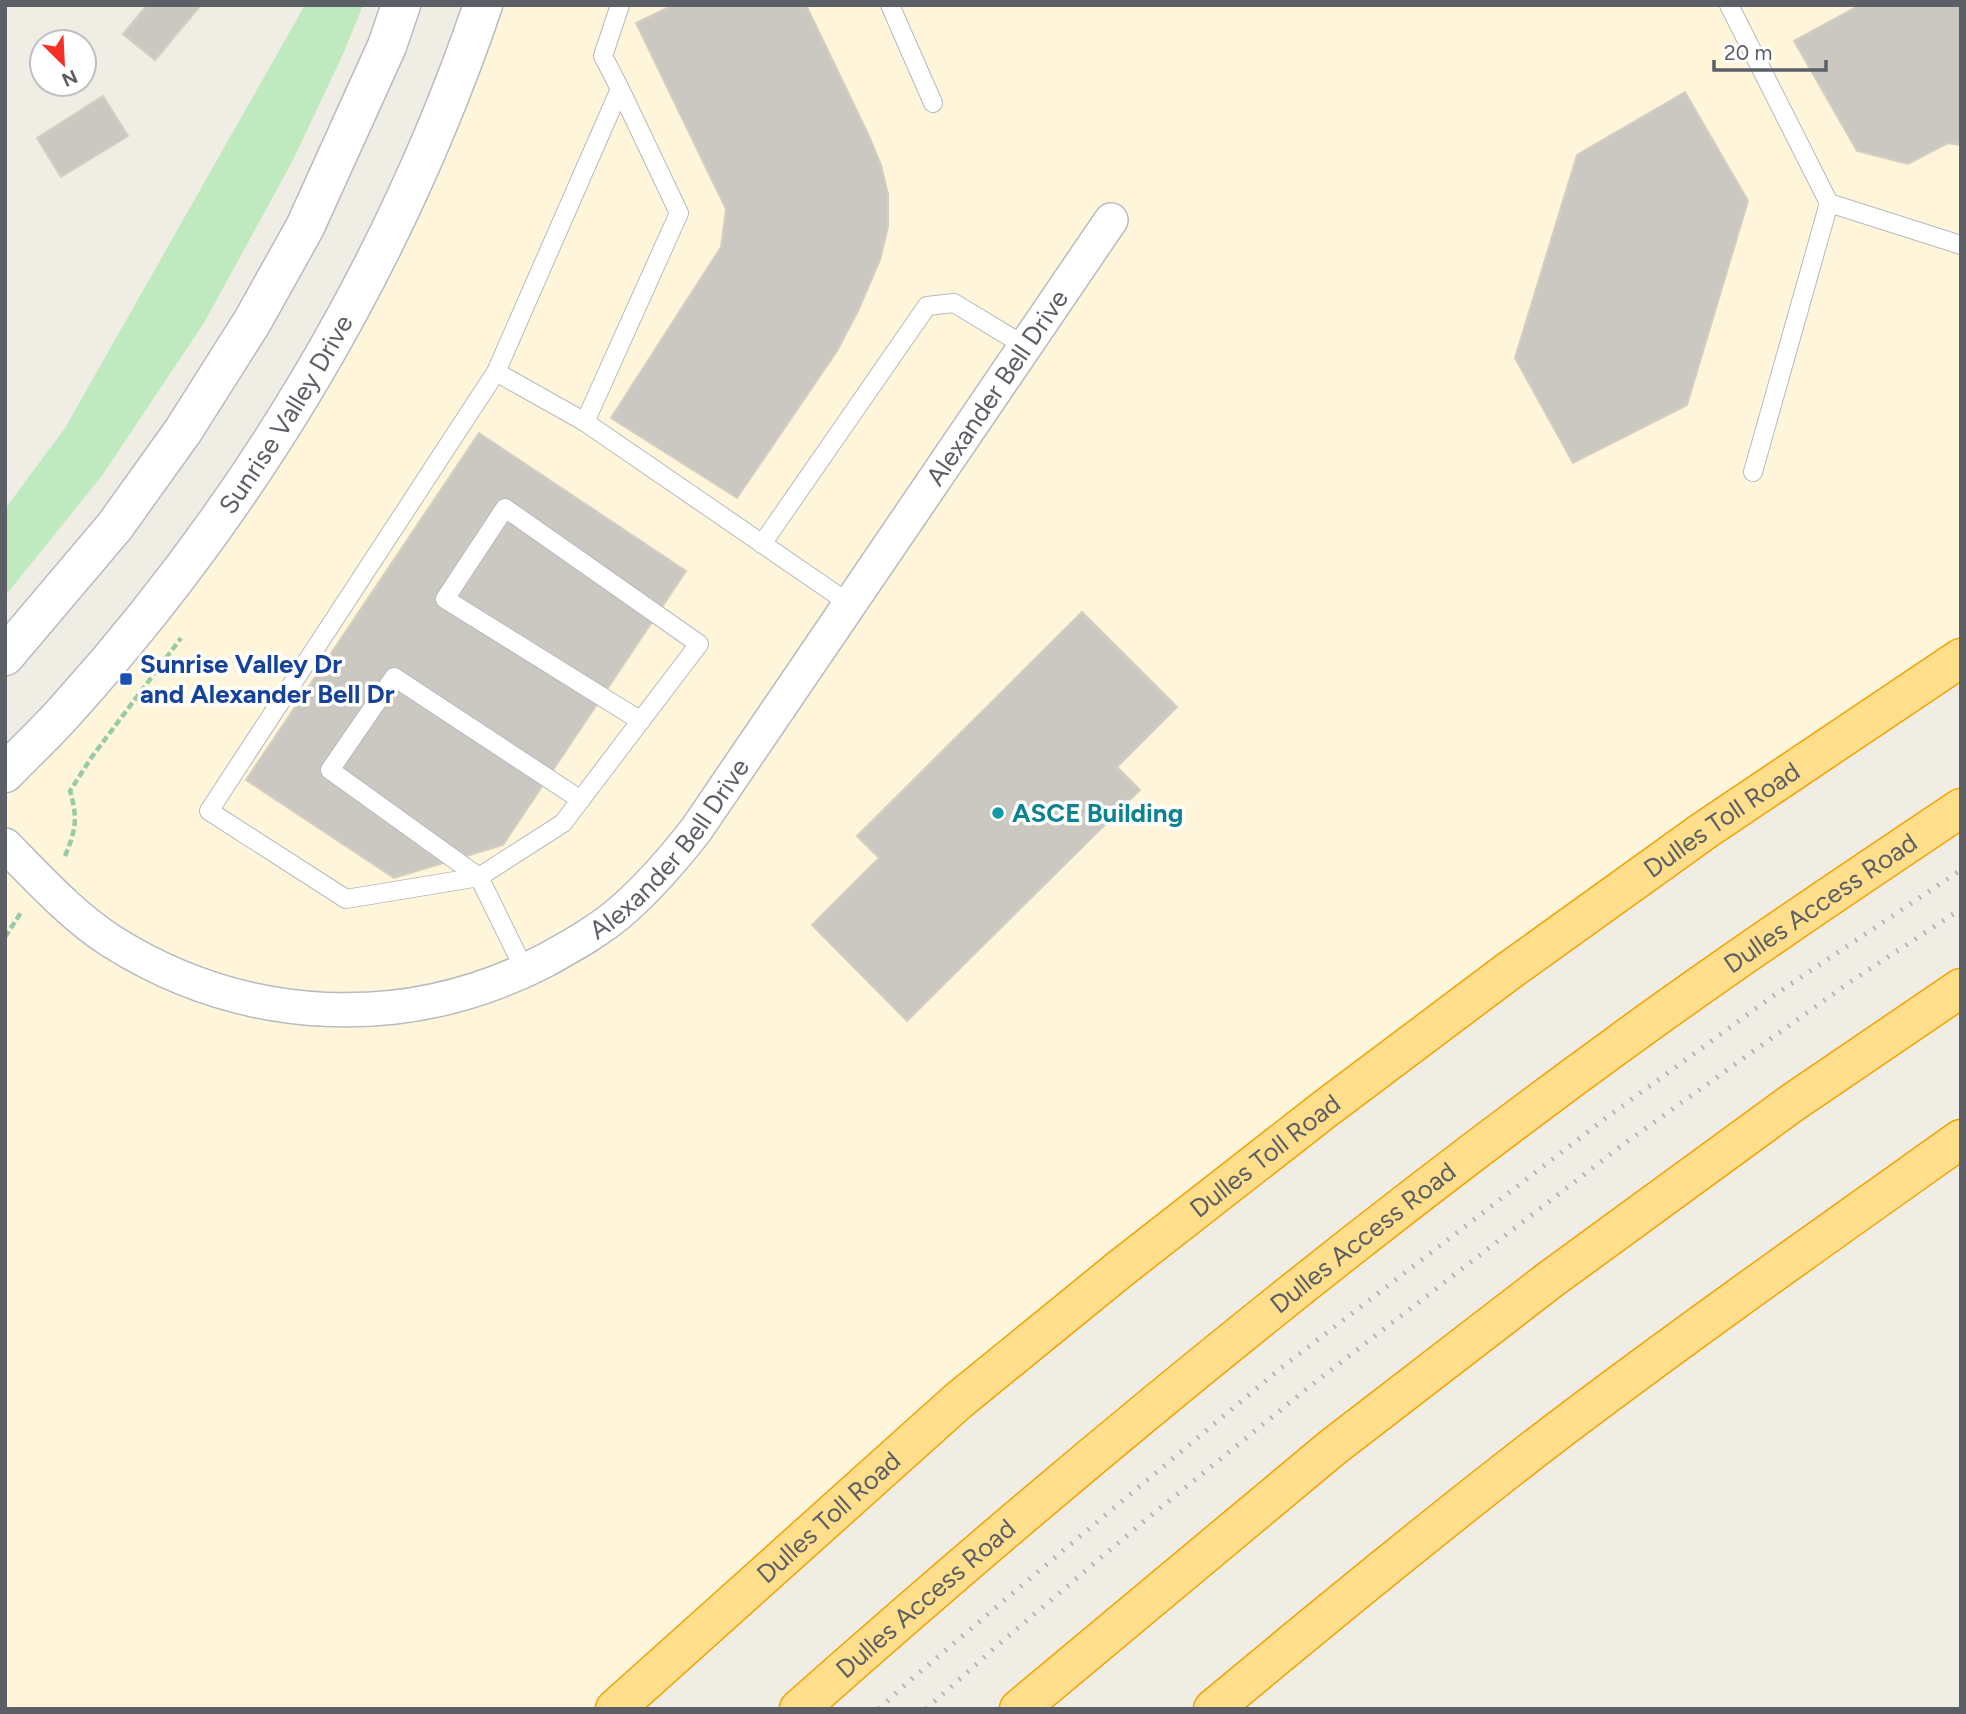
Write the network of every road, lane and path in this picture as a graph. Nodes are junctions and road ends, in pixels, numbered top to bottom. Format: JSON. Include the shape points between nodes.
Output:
{"nodes":[{"id":1,"x":401,"y":5,"type":"edge"},
{"id":2,"x":483,"y":5,"type":"edge"},
{"id":3,"x":620,"y":5,"type":"edge"},
{"id":4,"x":890,"y":5,"type":"edge"},
{"id":5,"x":1729,"y":5,"type":"edge"},
{"id":6,"x":620,"y":89,"type":"junction"},
{"id":7,"x":933,"y":103,"type":"dead end"},
{"id":8,"x":1829,"y":203,"type":"junction"},
{"id":9,"x":1111,"y":220,"type":"dead end"},
{"id":10,"x":1961,"y":245,"type":"edge"},
{"id":11,"x":1025,"y":346,"type":"junction"},
{"id":12,"x":496,"y":372,"type":"junction"},
{"id":13,"x":585,"y":422,"type":"junction"},
{"id":14,"x":1753,"y":472,"type":"dead end"},
{"id":15,"x":762,"y":544,"type":"junction"},
{"id":16,"x":850,"y":604,"type":"junction"},
{"id":17,"x":5,"y":656,"type":"edge"},
{"id":18,"x":1961,"y":659,"type":"edge"},
{"id":19,"x":641,"y":721,"type":"junction"},
{"id":20,"x":5,"y":773,"type":"edge"},
{"id":21,"x":581,"y":800,"type":"junction"},
{"id":22,"x":1961,"y":808,"type":"edge"},
{"id":23,"x":5,"y":845,"type":"edge"},
{"id":24,"x":479,"y":877,"type":"junction"},
{"id":25,"x":23,"y":910,"type":"dead end"},
{"id":26,"x":5,"y":937,"type":"edge"},
{"id":27,"x":525,"y":971,"type":"junction"},
{"id":28,"x":1961,"y":988,"type":"edge"},
{"id":29,"x":1961,"y":1139,"type":"edge"},
{"id":30,"x":615,"y":1709,"type":"edge"},
{"id":31,"x":799,"y":1709,"type":"edge"},
{"id":32,"x":1019,"y":1709,"type":"edge"},
{"id":33,"x":1213,"y":1709,"type":"edge"}],
"edges":[{"from":1,"to":17,"type":"main road","via":[[305,227],[252,322],[115,526]]},
{"from":2,"to":20,"type":"main road","name":"Sunrise Valley Drive","via":[[405,203],[272,442],[150,611],[68,709]]},
{"from":3,"to":6,"type":"lane","via":[[603,55]]},
{"from":4,"to":7,"type":"lane"},
{"from":5,"to":8,"type":"lane"},
{"from":6,"to":12,"type":"lane"},
{"from":6,"to":13,"type":"lane","via":[[679,213]]},
{"from":8,"to":10,"type":"lane"},
{"from":8,"to":14,"type":"lane"},
{"from":9,"to":11,"type":"street","name":"Alexander Bell Drive"},
{"from":11,"to":15,"type":"lane","via":[[954,303],[927,306]]},
{"from":11,"to":16,"type":"street","name":"Alexander Bell Drive"},
{"from":12,"to":13,"type":"lane"},
{"from":12,"to":24,"type":"lane","via":[[209,811],[346,899]]},
{"from":13,"to":15,"type":"lane"},
{"from":15,"to":16,"type":"lane"},
{"from":16,"to":27,"type":"street","name":"Alexander Bell Drive","via":[[667,867],[624,910],[578,943]]},
{"from":18,"to":30,"type":"highway","name":"Dulles Toll Road","via":[[1705,830],[1517,965],[1141,1252],[958,1401]]},
{"from":19,"to":19,"type":"lane","via":[[699,644],[505,508],[445,599]]},
{"from":19,"to":21,"type":"lane"},
{"from":21,"to":24,"type":"lane","via":[[564,823]]},
{"from":21,"to":24,"type":"lane","via":[[394,677],[330,770]]},
{"from":22,"to":31,"type":"highway","name":"Dulles Access Road","via":[[1618,1044],[1286,1297],[1131,1423]]},
{"from":23,"to":27,"type":"street","name":"Alexander Bell Drive","via":[[64,905],[111,940],[162,968],[225,993],[283,1006],[341,1010],[401,1007],[466,993]]},
{"from":24,"to":27,"type":"lane"},
{"from":25,"to":26,"type":"path"},
{"from":28,"to":32,"type":"highway","via":[[1792,1103],[1540,1288],[1333,1447]]},
{"from":29,"to":33,"type":"highway","via":[[1558,1431]]}]}
